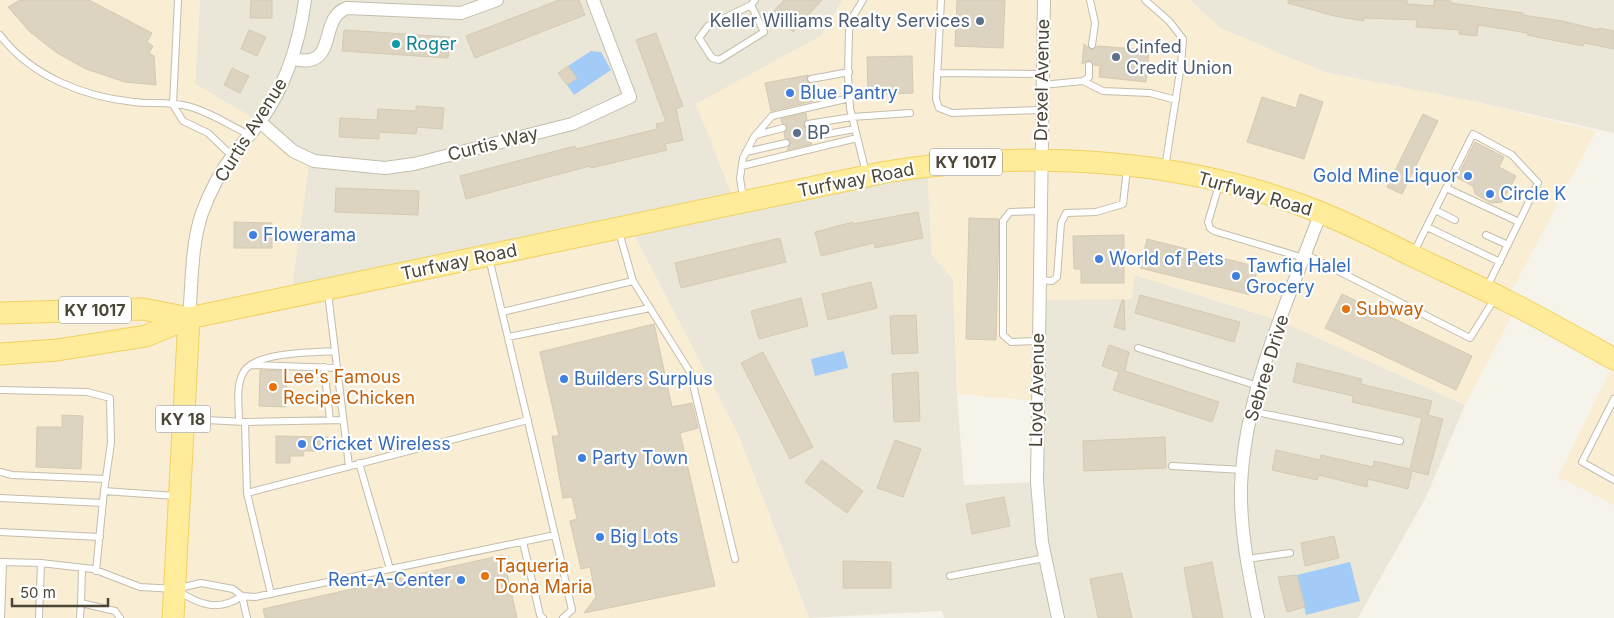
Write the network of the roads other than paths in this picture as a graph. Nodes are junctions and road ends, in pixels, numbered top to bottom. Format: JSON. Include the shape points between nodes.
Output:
{"nodes":[{"id":1,"x":178,"y":0,"type":"edge"},
{"id":2,"x":305,"y":0,"type":"edge"},
{"id":3,"x":497,"y":0,"type":"edge"},
{"id":4,"x":593,"y":0,"type":"edge"},
{"id":5,"x":863,"y":0,"type":"edge"},
{"id":6,"x":941,"y":0,"type":"edge"},
{"id":7,"x":1044,"y":0,"type":"edge"},
{"id":8,"x":1090,"y":0,"type":"edge"},
{"id":9,"x":1145,"y":0,"type":"edge"},
{"id":10,"x":753,"y":2,"type":"edge"},
{"id":11,"x":0,"y":35,"type":"edge"},
{"id":12,"x":1092,"y":45,"type":"dead end"},
{"id":13,"x":293,"y":58,"type":"junction"},
{"id":14,"x":1089,"y":65,"type":"dead end"},
{"id":15,"x":849,"y":72,"type":"junction"},
{"id":16,"x":937,"y":73,"type":"junction"},
{"id":17,"x":811,"y":79,"type":"dead end"},
{"id":18,"x":1042,"y":80,"type":"junction"},
{"id":19,"x":1083,"y":81,"type":"junction"},
{"id":20,"x":850,"y":98,"type":"junction"},
{"id":21,"x":1176,"y":100,"type":"junction"},
{"id":22,"x":173,"y":105,"type":"junction"},
{"id":23,"x":1042,"y":110,"type":"junction"},
{"id":24,"x":910,"y":113,"type":"dead end"},
{"id":25,"x":852,"y":117,"type":"junction"},
{"id":26,"x":260,"y":122,"type":"junction"},
{"id":27,"x":808,"y":124,"type":"dead end"},
{"id":28,"x":783,"y":128,"type":"dead end"},
{"id":29,"x":855,"y":129,"type":"junction"},
{"id":30,"x":250,"y":135,"type":"junction"},
{"id":31,"x":756,"y":135,"type":"junction"},
{"id":32,"x":810,"y":137,"type":"dead end"},
{"id":33,"x":858,"y":138,"type":"junction"},
{"id":34,"x":786,"y":143,"type":"dead end"},
{"id":35,"x":746,"y":152,"type":"junction"},
{"id":36,"x":232,"y":156,"type":"junction"},
{"id":37,"x":1041,"y":160,"type":"junction"},
{"id":38,"x":742,"y":166,"type":"junction"},
{"id":39,"x":1127,"y":166,"type":"junction"},
{"id":40,"x":1165,"y":171,"type":"junction"},
{"id":41,"x":867,"y":177,"type":"junction"},
{"id":42,"x":1220,"y":182,"type":"junction"},
{"id":43,"x":1446,"y":188,"type":"junction"},
{"id":44,"x":744,"y":203,"type":"junction"},
{"id":45,"x":1435,"y":210,"type":"junction"},
{"id":46,"x":1040,"y":211,"type":"junction"},
{"id":47,"x":1320,"y":212,"type":"junction"},
{"id":48,"x":1456,"y":220,"type":"dead end"},
{"id":49,"x":1519,"y":222,"type":"junction"},
{"id":50,"x":1427,"y":227,"type":"junction"},
{"id":51,"x":618,"y":230,"type":"junction"},
{"id":52,"x":1486,"y":235,"type":"dead end"},
{"id":53,"x":1508,"y":245,"type":"junction"},
{"id":54,"x":1412,"y":255,"type":"junction"},
{"id":55,"x":489,"y":256,"type":"junction"},
{"id":56,"x":1304,"y":256,"type":"junction"},
{"id":57,"x":1500,"y":262,"type":"junction"},
{"id":58,"x":1039,"y":280,"type":"junction"},
{"id":59,"x":633,"y":281,"type":"junction"},
{"id":60,"x":328,"y":289,"type":"junction"},
{"id":61,"x":1491,"y":293,"type":"junction"},
{"id":62,"x":650,"y":308,"type":"junction"},
{"id":63,"x":502,"y":312,"type":"junction"},
{"id":64,"x":0,"y":313,"type":"edge"},
{"id":65,"x":189,"y":318,"type":"junction"},
{"id":66,"x":508,"y":337,"type":"junction"},
{"id":67,"x":1038,"y":341,"type":"junction"},
{"id":68,"x":1138,"y":348,"type":"dead end"},
{"id":69,"x":335,"y":351,"type":"junction"},
{"id":70,"x":0,"y":354,"type":"edge"},
{"id":71,"x":1614,"y":359,"type":"edge"},
{"id":72,"x":250,"y":365,"type":"junction"},
{"id":73,"x":324,"y":368,"type":"junction"},
{"id":74,"x":337,"y":368,"type":"junction"},
{"id":75,"x":1258,"y":386,"type":"junction"},
{"id":76,"x":1,"y":391,"type":"edge"},
{"id":77,"x":1614,"y":399,"type":"edge"},
{"id":78,"x":1251,"y":411,"type":"junction"},
{"id":79,"x":183,"y":419,"type":"junction"},
{"id":80,"x":330,"y":420,"type":"junction"},
{"id":81,"x":343,"y":420,"type":"junction"},
{"id":82,"x":528,"y":420,"type":"junction"},
{"id":83,"x":242,"y":421,"type":"junction"},
{"id":84,"x":1400,"y":441,"type":"dead end"},
{"id":85,"x":359,"y":463,"type":"junction"},
{"id":86,"x":349,"y":466,"type":"junction"},
{"id":87,"x":1172,"y":466,"type":"dead end"},
{"id":88,"x":1243,"y":470,"type":"junction"},
{"id":89,"x":0,"y":472,"type":"edge"},
{"id":90,"x":106,"y":479,"type":"junction"},
{"id":91,"x":1614,"y":480,"type":"edge"},
{"id":92,"x":104,"y":491,"type":"junction"},
{"id":93,"x":247,"y":493,"type":"junction"},
{"id":94,"x":180,"y":496,"type":"junction"},
{"id":95,"x":0,"y":498,"type":"edge"},
{"id":96,"x":103,"y":503,"type":"junction"},
{"id":97,"x":0,"y":532,"type":"edge"},
{"id":98,"x":555,"y":535,"type":"junction"},
{"id":99,"x":100,"y":537,"type":"junction"},
{"id":100,"x":523,"y":542,"type":"junction"},
{"id":101,"x":1290,"y":554,"type":"dead end"},
{"id":102,"x":1045,"y":558,"type":"junction"},
{"id":103,"x":1247,"y":559,"type":"junction"},
{"id":104,"x":735,"y":560,"type":"dead end"},
{"id":105,"x":1,"y":562,"type":"edge"},
{"id":106,"x":41,"y":564,"type":"junction"},
{"id":107,"x":82,"y":568,"type":"junction"},
{"id":108,"x":390,"y":569,"type":"junction"},
{"id":109,"x":96,"y":571,"type":"junction"},
{"id":110,"x":950,"y":576,"type":"dead end"},
{"id":111,"x":175,"y":589,"type":"junction"},
{"id":112,"x":271,"y":594,"type":"junction"},
{"id":113,"x":242,"y":596,"type":"junction"},
{"id":114,"x":81,"y":602,"type":"junction"},
{"id":115,"x":1,"y":618,"type":"edge"},
{"id":116,"x":39,"y":618,"type":"edge"},
{"id":117,"x":80,"y":618,"type":"edge"},
{"id":118,"x":120,"y":618,"type":"edge"},
{"id":119,"x":173,"y":618,"type":"edge"},
{"id":120,"x":247,"y":618,"type":"edge"},
{"id":121,"x":543,"y":618,"type":"edge"},
{"id":122,"x":563,"y":618,"type":"edge"},
{"id":123,"x":1058,"y":618,"type":"edge"},
{"id":124,"x":1258,"y":618,"type":"edge"}],
"edges":[{"from":1,"to":22,"type":"lane"},
{"from":2,"to":13,"type":"street","name":"Curtis Avenue","via":[[302,27]]},
{"from":3,"to":13,"type":"street","via":[[461,13],[347,8],[338,14],[322,52],[314,60]]},
{"from":4,"to":26,"type":"street","name":"Curtis Way","via":[[630,98],[572,124],[414,164],[385,168],[314,161],[293,151]]},
{"from":5,"to":15,"type":"lane","via":[[852,18],[849,31]]},
{"from":6,"to":16,"type":"lane"},
{"from":7,"to":18,"type":"street","name":"Drexel Avenue"},
{"from":8,"to":12,"type":"lane","via":[[1095,23]]},
{"from":9,"to":21,"type":"lane","via":[[1170,21],[1183,39]]},
{"from":10,"to":10,"type":"lane","via":[[708,26],[699,38],[712,58],[719,60],[764,32]]},
{"from":11,"to":22,"type":"lane","via":[[32,66],[61,83],[96,96]]},
{"from":13,"to":26,"type":"street","name":"Curtis Avenue","via":[[281,89]]},
{"from":14,"to":19,"type":"lane","via":[[1089,77]]},
{"from":15,"to":17,"type":"lane"},
{"from":15,"to":20,"type":"lane"},
{"from":16,"to":18,"type":"lane"},
{"from":16,"to":23,"type":"lane","via":[[939,108],[952,113]]},
{"from":18,"to":19,"type":"lane"},
{"from":18,"to":23,"type":"street","name":"Drexel Avenue"},
{"from":19,"to":21,"type":"lane","via":[[1103,91],[1150,93]]},
{"from":20,"to":25,"type":"lane"},
{"from":20,"to":31,"type":"lane","via":[[772,116]]},
{"from":21,"to":40,"type":"lane"},
{"from":22,"to":30,"type":"lane","via":[[188,106]]},
{"from":22,"to":36,"type":"lane","via":[[183,121],[208,133]]},
{"from":23,"to":37,"type":"street","name":"Drexel Avenue"},
{"from":24,"to":25,"type":"lane"},
{"from":25,"to":27,"type":"lane"},
{"from":25,"to":29,"type":"lane"},
{"from":26,"to":30,"type":"street","name":"Curtis Avenue"},
{"from":28,"to":31,"type":"lane"},
{"from":29,"to":32,"type":"lane"},
{"from":29,"to":33,"type":"lane"},
{"from":30,"to":36,"type":"street","name":"Curtis Avenue"},
{"from":31,"to":35,"type":"lane"},
{"from":33,"to":38,"type":"lane"},
{"from":33,"to":41,"type":"lane"},
{"from":34,"to":35,"type":"lane"},
{"from":35,"to":38,"type":"lane"},
{"from":36,"to":65,"type":"street","name":"Curtis Avenue","via":[[203,211],[197,237]]},
{"from":37,"to":39,"type":"main road","name":"Turfway Road","number":"KY 1017"},
{"from":37,"to":41,"type":"main road","name":"Turfway Road","number":"KY 1017","via":[[927,166]]},
{"from":37,"to":46,"type":"street","name":"Lloyd Avenue"},
{"from":38,"to":44,"type":"lane","via":[[740,178]]},
{"from":39,"to":40,"type":"main road","name":"Turfway Road","number":"KY 1017"},
{"from":39,"to":58,"type":"lane","via":[[1123,204],[1096,212],[1066,213],[1061,223],[1058,277],[1052,281]]},
{"from":40,"to":42,"type":"main road","name":"Turfway Road","number":"KY 1017"},
{"from":41,"to":44,"type":"main road","name":"Turfway Road","number":"KY 1017"},
{"from":42,"to":47,"type":"main road","name":"Turfway Road","number":"KY 1017"},
{"from":42,"to":56,"type":"lane","via":[[1208,222],[1210,228]]},
{"from":43,"to":45,"type":"lane"},
{"from":43,"to":49,"type":"lane"},
{"from":43,"to":49,"type":"lane","via":[[1473,134],[1512,155],[1538,183]]},
{"from":44,"to":51,"type":"main road","name":"Turfway Road","number":"KY 1017"},
{"from":45,"to":48,"type":"lane"},
{"from":45,"to":50,"type":"lane"},
{"from":46,"to":58,"type":"street","name":"Lloyd Avenue"},
{"from":46,"to":67,"type":"lane","via":[[1010,212],[1004,221],[1003,335],[1011,342]]},
{"from":47,"to":54,"type":"main road","name":"Turfway Road","number":"KY 1017"},
{"from":47,"to":56,"type":"street","name":"Sebree Drive"},
{"from":49,"to":53,"type":"lane"},
{"from":50,"to":54,"type":"lane"},
{"from":50,"to":57,"type":"lane"},
{"from":51,"to":55,"type":"main road","name":"Turfway Road","number":"KY 1017"},
{"from":51,"to":59,"type":"lane"},
{"from":52,"to":53,"type":"lane"},
{"from":53,"to":57,"type":"lane"},
{"from":54,"to":61,"type":"main road","name":"Turfway Road","number":"KY 1017"},
{"from":55,"to":60,"type":"main road","name":"Turfway Road","number":"KY 1017"},
{"from":55,"to":63,"type":"lane"},
{"from":56,"to":61,"type":"lane","via":[[1470,338]]},
{"from":56,"to":75,"type":"street","name":"Sebree Drive"},
{"from":57,"to":61,"type":"lane"},
{"from":58,"to":67,"type":"street","name":"Lloyd Avenue"},
{"from":59,"to":62,"type":"lane"},
{"from":59,"to":63,"type":"lane"},
{"from":60,"to":65,"type":"main road","name":"Turfway Road","number":"KY 1017"},
{"from":60,"to":69,"type":"lane"},
{"from":61,"to":71,"type":"main road","name":"Turfway Road","number":"KY 1017"},
{"from":62,"to":66,"type":"lane"},
{"from":62,"to":104,"type":"lane","via":[[690,372]]},
{"from":63,"to":66,"type":"lane"},
{"from":64,"to":65,"type":"main road","name":"Turfway Road","number":"KY 1017","via":[[143,309]]},
{"from":65,"to":70,"type":"main road","name":"Turfway Road","number":"KY 1017","via":[[146,336],[57,350]]},
{"from":65,"to":79,"type":"main road","number":"KY 18"},
{"from":66,"to":82,"type":"lane"},
{"from":67,"to":102,"type":"street","name":"Lloyd Avenue","via":[[1037,482]]},
{"from":68,"to":75,"type":"lane"},
{"from":69,"to":72,"type":"lane","via":[[265,357]]},
{"from":69,"to":74,"type":"lane"},
{"from":72,"to":73,"type":"lane"},
{"from":72,"to":83,"type":"lane","via":[[242,373],[239,384]]},
{"from":73,"to":74,"type":"lane"},
{"from":73,"to":80,"type":"lane"},
{"from":74,"to":81,"type":"lane"},
{"from":75,"to":78,"type":"street","name":"Sebree Drive"},
{"from":76,"to":90,"type":"lane","via":[[87,392],[110,398],[111,443]]},
{"from":77,"to":91,"type":"lane","via":[[1582,462]]},
{"from":78,"to":84,"type":"lane"},
{"from":78,"to":88,"type":"street","name":"Sebree Drive"},
{"from":79,"to":83,"type":"lane"},
{"from":79,"to":94,"type":"main road","number":"KY 18"},
{"from":80,"to":81,"type":"lane"},
{"from":80,"to":83,"type":"lane"},
{"from":81,"to":86,"type":"lane"},
{"from":82,"to":85,"type":"lane"},
{"from":82,"to":98,"type":"lane"},
{"from":83,"to":93,"type":"lane"},
{"from":85,"to":86,"type":"lane"},
{"from":85,"to":108,"type":"lane"},
{"from":86,"to":93,"type":"lane"},
{"from":87,"to":88,"type":"lane"},
{"from":88,"to":103,"type":"street","name":"Sebree Drive","via":[[1241,504]]},
{"from":89,"to":90,"type":"lane"},
{"from":90,"to":92,"type":"lane"},
{"from":92,"to":94,"type":"lane"},
{"from":92,"to":96,"type":"lane"},
{"from":93,"to":112,"type":"lane"},
{"from":94,"to":111,"type":"main road","number":"KY 18"},
{"from":95,"to":96,"type":"lane"},
{"from":96,"to":99,"type":"lane"},
{"from":97,"to":99,"type":"lane"},
{"from":98,"to":100,"type":"lane"},
{"from":98,"to":122,"type":"lane","via":[[572,610]]},
{"from":99,"to":109,"type":"lane"},
{"from":100,"to":108,"type":"lane"},
{"from":100,"to":121,"type":"lane"},
{"from":101,"to":103,"type":"lane"},
{"from":102,"to":110,"type":"lane"},
{"from":102,"to":123,"type":"street","name":"Lloyd Avenue"},
{"from":103,"to":124,"type":"street","name":"Sebree Drive"},
{"from":105,"to":106,"type":"lane"},
{"from":105,"to":115,"type":"lane"},
{"from":106,"to":107,"type":"lane"},
{"from":106,"to":116,"type":"lane"},
{"from":107,"to":109,"type":"lane"},
{"from":107,"to":114,"type":"lane"},
{"from":108,"to":112,"type":"lane"},
{"from":109,"to":111,"type":"lane","via":[[140,587]]},
{"from":111,"to":113,"type":"lane","via":[[201,583],[233,589]]},
{"from":111,"to":113,"type":"lane","via":[[198,604],[230,605]]},
{"from":111,"to":119,"type":"main road","number":"KY 18"},
{"from":112,"to":113,"type":"lane"},
{"from":113,"to":120,"type":"lane"},
{"from":114,"to":117,"type":"lane"},
{"from":114,"to":118,"type":"lane","via":[[115,611]]}]}
